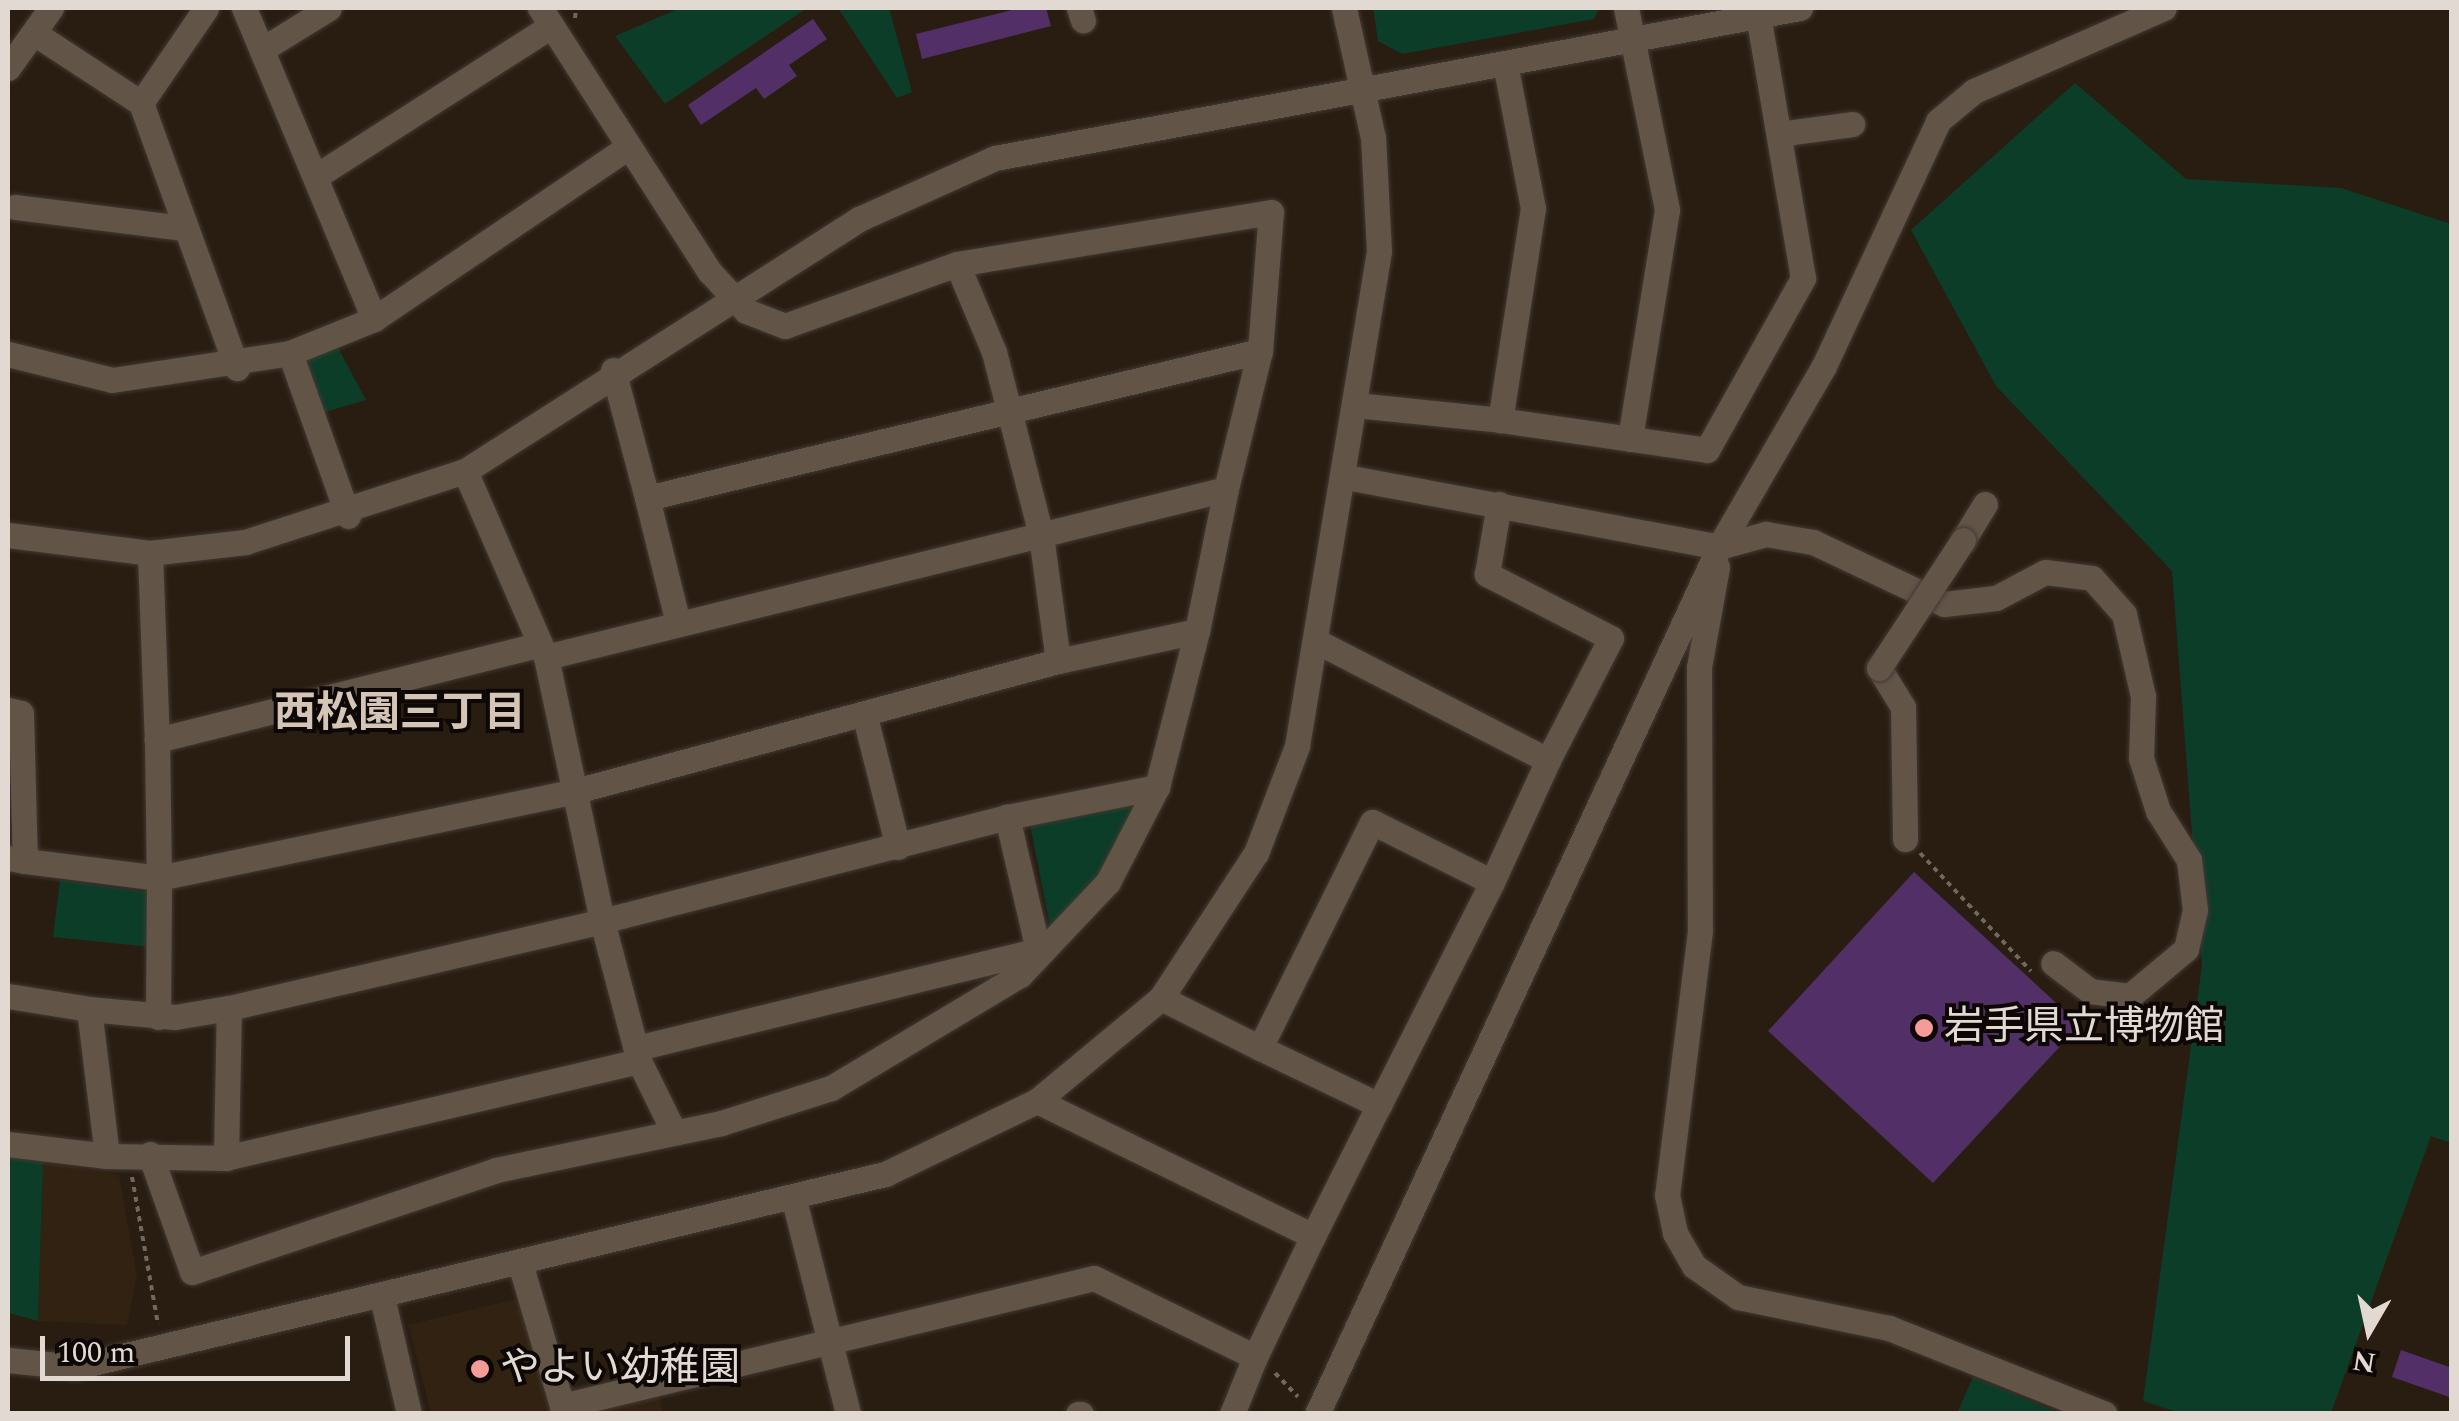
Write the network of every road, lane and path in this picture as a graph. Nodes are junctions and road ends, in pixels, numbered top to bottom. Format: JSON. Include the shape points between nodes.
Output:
{"nodes":[{"id":1,"x":50,"y":8,"type":"edge"},
{"id":2,"x":206,"y":8,"type":"edge"},
{"id":3,"x":244,"y":8,"type":"edge"},
{"id":4,"x":329,"y":8,"type":"edge"},
{"id":5,"x":1344,"y":8,"type":"edge"},
{"id":6,"x":1626,"y":8,"type":"edge"},
{"id":7,"x":1800,"y":8,"type":"edge"},
{"id":8,"x":2164,"y":8,"type":"edge"},
{"id":9,"x":1758,"y":15,"type":"junction"},
{"id":10,"x":546,"y":17,"type":"edge"},
{"id":11,"x":34,"y":33,"type":"junction"},
{"id":12,"x":1632,"y":34,"type":"junction"},
{"id":13,"x":266,"y":47,"type":"junction"},
{"id":14,"x":1505,"y":64,"type":"junction"},
{"id":15,"x":8,"y":68,"type":"edge"},
{"id":16,"x":1357,"y":86,"type":"junction"},
{"id":17,"x":141,"y":104,"type":"junction"},
{"id":18,"x":1852,"y":124,"type":"dead end"},
{"id":19,"x":1778,"y":134,"type":"junction"},
{"id":20,"x":628,"y":147,"type":"junction"},
{"id":21,"x":318,"y":174,"type":"junction"},
{"id":22,"x":11,"y":202,"type":"edge"},
{"id":23,"x":184,"y":228,"type":"junction"},
{"id":24,"x":8,"y":233,"type":"edge"},
{"id":25,"x":957,"y":264,"type":"junction"},
{"id":26,"x":736,"y":300,"type":"junction"},
{"id":27,"x":374,"y":318,"type":"junction"},
{"id":28,"x":1260,"y":351,"type":"junction"},
{"id":29,"x":290,"y":353,"type":"junction"},
{"id":30,"x":8,"y":354,"type":"edge"},
{"id":31,"x":237,"y":368,"type":"junction"},
{"id":32,"x":613,"y":370,"type":"junction"},
{"id":33,"x":1356,"y":404,"type":"junction"},
{"id":34,"x":1008,"y":407,"type":"junction"},
{"id":35,"x":1500,"y":420,"type":"junction"},
{"id":36,"x":1630,"y":439,"type":"junction"},
{"id":37,"x":465,"y":472,"type":"junction"},
{"id":38,"x":1346,"y":476,"type":"junction"},
{"id":39,"x":1226,"y":488,"type":"junction"},
{"id":40,"x":647,"y":498,"type":"junction"},
{"id":41,"x":1498,"y":504,"type":"junction"},
{"id":42,"x":1985,"y":504,"type":"dead end"},
{"id":43,"x":348,"y":516,"type":"junction"},
{"id":44,"x":8,"y":535,"type":"edge"},
{"id":45,"x":1041,"y":535,"type":"junction"},
{"id":46,"x":1719,"y":547,"type":"junction"},
{"id":47,"x":150,"y":553,"type":"junction"},
{"id":48,"x":678,"y":624,"type":"junction"},
{"id":49,"x":1196,"y":631,"type":"junction"},
{"id":50,"x":1316,"y":640,"type":"junction"},
{"id":51,"x":542,"y":651,"type":"junction"},
{"id":52,"x":1058,"y":661,"type":"junction"},
{"id":53,"x":8,"y":710,"type":"edge"},
{"id":54,"x":865,"y":716,"type":"junction"},
{"id":55,"x":158,"y":740,"type":"junction"},
{"id":56,"x":1548,"y":760,"type":"junction"},
{"id":57,"x":1158,"y":787,"type":"junction"},
{"id":58,"x":572,"y":792,"type":"junction"},
{"id":59,"x":1007,"y":817,"type":"junction"},
{"id":60,"x":1905,"y":839,"type":"joint"},
{"id":61,"x":898,"y":846,"type":"junction"},
{"id":62,"x":16,"y":859,"type":"edge"},
{"id":63,"x":159,"y":878,"type":"junction"},
{"id":64,"x":1492,"y":882,"type":"junction"},
{"id":65,"x":602,"y":921,"type":"junction"},
{"id":66,"x":1038,"y":950,"type":"junction"},
{"id":67,"x":2053,"y":963,"type":"joint"},
{"id":68,"x":8,"y":996,"type":"edge"},
{"id":69,"x":1161,"y":998,"type":"junction"},
{"id":70,"x":89,"y":1008,"type":"junction"},
{"id":71,"x":229,"y":1008,"type":"junction"},
{"id":72,"x":158,"y":1017,"type":"junction"},
{"id":73,"x":1260,"y":1048,"type":"junction"},
{"id":74,"x":638,"y":1055,"type":"junction"},
{"id":75,"x":1037,"y":1101,"type":"junction"},
{"id":76,"x":1379,"y":1105,"type":"junction"},
{"id":77,"x":674,"y":1132,"type":"junction"},
{"id":78,"x":8,"y":1144,"type":"edge"},
{"id":79,"x":128,"y":1154,"type":"junction"},
{"id":80,"x":226,"y":1158,"type":"junction"},
{"id":81,"x":794,"y":1200,"type":"junction"},
{"id":82,"x":1314,"y":1236,"type":"junction"},
{"id":83,"x":520,"y":1263,"type":"junction"},
{"id":84,"x":383,"y":1300,"type":"junction"},
{"id":85,"x":832,"y":1342,"type":"junction"},
{"id":86,"x":161,"y":1345,"type":"junction"},
{"id":87,"x":1256,"y":1357,"type":"junction"},
{"id":88,"x":8,"y":1360,"type":"edge"},
{"id":89,"x":1321,"y":1404,"type":"edge"},
{"id":90,"x":409,"y":1414,"type":"edge"},
{"id":91,"x":848,"y":1414,"type":"edge"},
{"id":92,"x":1232,"y":1414,"type":"edge"},
{"id":93,"x":2105,"y":1414,"type":"edge"}],
"edges":[{"from":1,"to":11,"type":"street"},
{"from":2,"to":17,"type":"street"},
{"from":3,"to":13,"type":"street"},
{"from":4,"to":13,"type":"street"},
{"from":5,"to":16,"type":"street"},
{"from":6,"to":12,"type":"street"},
{"from":7,"to":9,"type":"street"},
{"from":8,"to":46,"type":"street","via":[[1974,91],[1938,121],[1824,366]]},
{"from":9,"to":12,"type":"street"},
{"from":9,"to":19,"type":"street"},
{"from":10,"to":20,"type":"street"},
{"from":10,"to":21,"type":"street"},
{"from":11,"to":15,"type":"street"},
{"from":11,"to":17,"type":"street"},
{"from":12,"to":14,"type":"street"},
{"from":12,"to":36,"type":"street","via":[[1667,210]]},
{"from":13,"to":21,"type":"street"},
{"from":14,"to":16,"type":"street"},
{"from":14,"to":35,"type":"street","via":[[1533,208]]},
{"from":16,"to":26,"type":"street","via":[[995,158],[859,218]]},
{"from":16,"to":33,"type":"street","via":[[1380,212]]},
{"from":17,"to":23,"type":"street"},
{"from":18,"to":19,"type":"street"},
{"from":19,"to":36,"type":"street","via":[[1803,278],[1707,450]]},
{"from":20,"to":26,"type":"street"},
{"from":20,"to":27,"type":"street"},
{"from":21,"to":27,"type":"street"},
{"from":22,"to":23,"type":"street"},
{"from":22,"to":24,"type":"street"},
{"from":23,"to":31,"type":"street"},
{"from":25,"to":26,"type":"street","via":[[785,326]]},
{"from":25,"to":28,"type":"street","via":[[1272,212]]},
{"from":25,"to":34,"type":"street"},
{"from":26,"to":32,"type":"street"},
{"from":27,"to":29,"type":"street"},
{"from":28,"to":34,"type":"street"},
{"from":28,"to":39,"type":"street"},
{"from":29,"to":31,"type":"street"},
{"from":29,"to":43,"type":"street"},
{"from":30,"to":31,"type":"street","via":[[112,380]]},
{"from":32,"to":37,"type":"street"},
{"from":32,"to":40,"type":"street"},
{"from":33,"to":35,"type":"street"},
{"from":33,"to":38,"type":"street"},
{"from":34,"to":40,"type":"street"},
{"from":34,"to":45,"type":"street"},
{"from":35,"to":36,"type":"street"},
{"from":37,"to":43,"type":"street"},
{"from":37,"to":51,"type":"street","via":[[508,552]]},
{"from":38,"to":41,"type":"street"},
{"from":38,"to":50,"type":"street"},
{"from":39,"to":45,"type":"street"},
{"from":39,"to":49,"type":"street"},
{"from":40,"to":48,"type":"street"},
{"from":41,"to":46,"type":"street"},
{"from":41,"to":56,"type":"street","via":[[1487,574],[1610,638]]},
{"from":42,"to":60,"type":"street","bridge":true,"via":[[1878,668],[1902,708]]},
{"from":43,"to":47,"type":"street","via":[[245,542]]},
{"from":44,"to":47,"type":"street"},
{"from":45,"to":48,"type":"street"},
{"from":45,"to":52,"type":"street"},
{"from":46,"to":67,"type":"street","via":[[1766,534],[1813,542],[1944,604],[1996,598],[2045,572],[2092,578],[2124,614],[2142,696],[2141,758],[2158,812],[2189,860],[2196,910],[2186,949],[2130,996],[2090,991]]},
{"from":46,"to":89,"type":"street"},
{"from":46,"to":93,"type":"street","via":[[1700,667],[1700,931],[1667,1194],[1675,1232],[1694,1266],[1738,1297],[1889,1328]]},
{"from":47,"to":55,"type":"street"},
{"from":48,"to":51,"type":"street"},
{"from":49,"to":52,"type":"street"},
{"from":49,"to":57,"type":"street"},
{"from":50,"to":56,"type":"street"},
{"from":50,"to":69,"type":"street","via":[[1297,746],[1256,853]]},
{"from":51,"to":55,"type":"street"},
{"from":51,"to":58,"type":"street"},
{"from":52,"to":54,"type":"street"},
{"from":53,"to":62,"type":"street","via":[[21,713]]},
{"from":54,"to":58,"type":"street"},
{"from":54,"to":61,"type":"street"},
{"from":55,"to":63,"type":"street"},
{"from":56,"to":64,"type":"street"},
{"from":57,"to":59,"type":"street"},
{"from":57,"to":66,"type":"street","via":[[1108,882]]},
{"from":58,"to":63,"type":"street"},
{"from":58,"to":65,"type":"street"},
{"from":59,"to":61,"type":"street"},
{"from":59,"to":66,"type":"street"},
{"from":60,"to":67,"type":"path","via":[[2038,977]]},
{"from":61,"to":65,"type":"street"},
{"from":62,"to":63,"type":"street"},
{"from":63,"to":72,"type":"street"},
{"from":64,"to":73,"type":"street","via":[[1372,822]]},
{"from":64,"to":76,"type":"street"},
{"from":65,"to":71,"type":"street"},
{"from":65,"to":74,"type":"street"},
{"from":66,"to":74,"type":"street"},
{"from":66,"to":77,"type":"street","via":[[1020,976],[962,1018],[831,1088]]},
{"from":68,"to":70,"type":"street"},
{"from":69,"to":73,"type":"street"},
{"from":69,"to":75,"type":"street"},
{"from":70,"to":72,"type":"street"},
{"from":70,"to":79,"type":"street"},
{"from":71,"to":72,"type":"street"},
{"from":71,"to":80,"type":"street"},
{"from":73,"to":76,"type":"street"},
{"from":74,"to":77,"type":"street"},
{"from":74,"to":80,"type":"street"},
{"from":75,"to":81,"type":"street","via":[[919,1160]]},
{"from":75,"to":82,"type":"street"},
{"from":76,"to":82,"type":"street"},
{"from":77,"to":79,"type":"street","via":[[496,1170],[192,1272]]},
{"from":78,"to":79,"type":"street"},
{"from":79,"to":80,"type":"street"},
{"from":79,"to":86,"type":"path"},
{"from":81,"to":83,"type":"street"},
{"from":81,"to":85,"type":"street"},
{"from":82,"to":87,"type":"street"},
{"from":83,"to":84,"type":"street"},
{"from":83,"to":85,"type":"street","via":[[562,1406]]},
{"from":84,"to":86,"type":"street"},
{"from":84,"to":90,"type":"street"},
{"from":85,"to":87,"type":"street","via":[[1094,1278]]},
{"from":85,"to":91,"type":"street"},
{"from":86,"to":88,"type":"street","via":[[76,1367]]},
{"from":87,"to":89,"type":"path","via":[[1284,1377],[1289,1396],[1298,1399],[1303,1386]]},
{"from":87,"to":92,"type":"street"}]}
